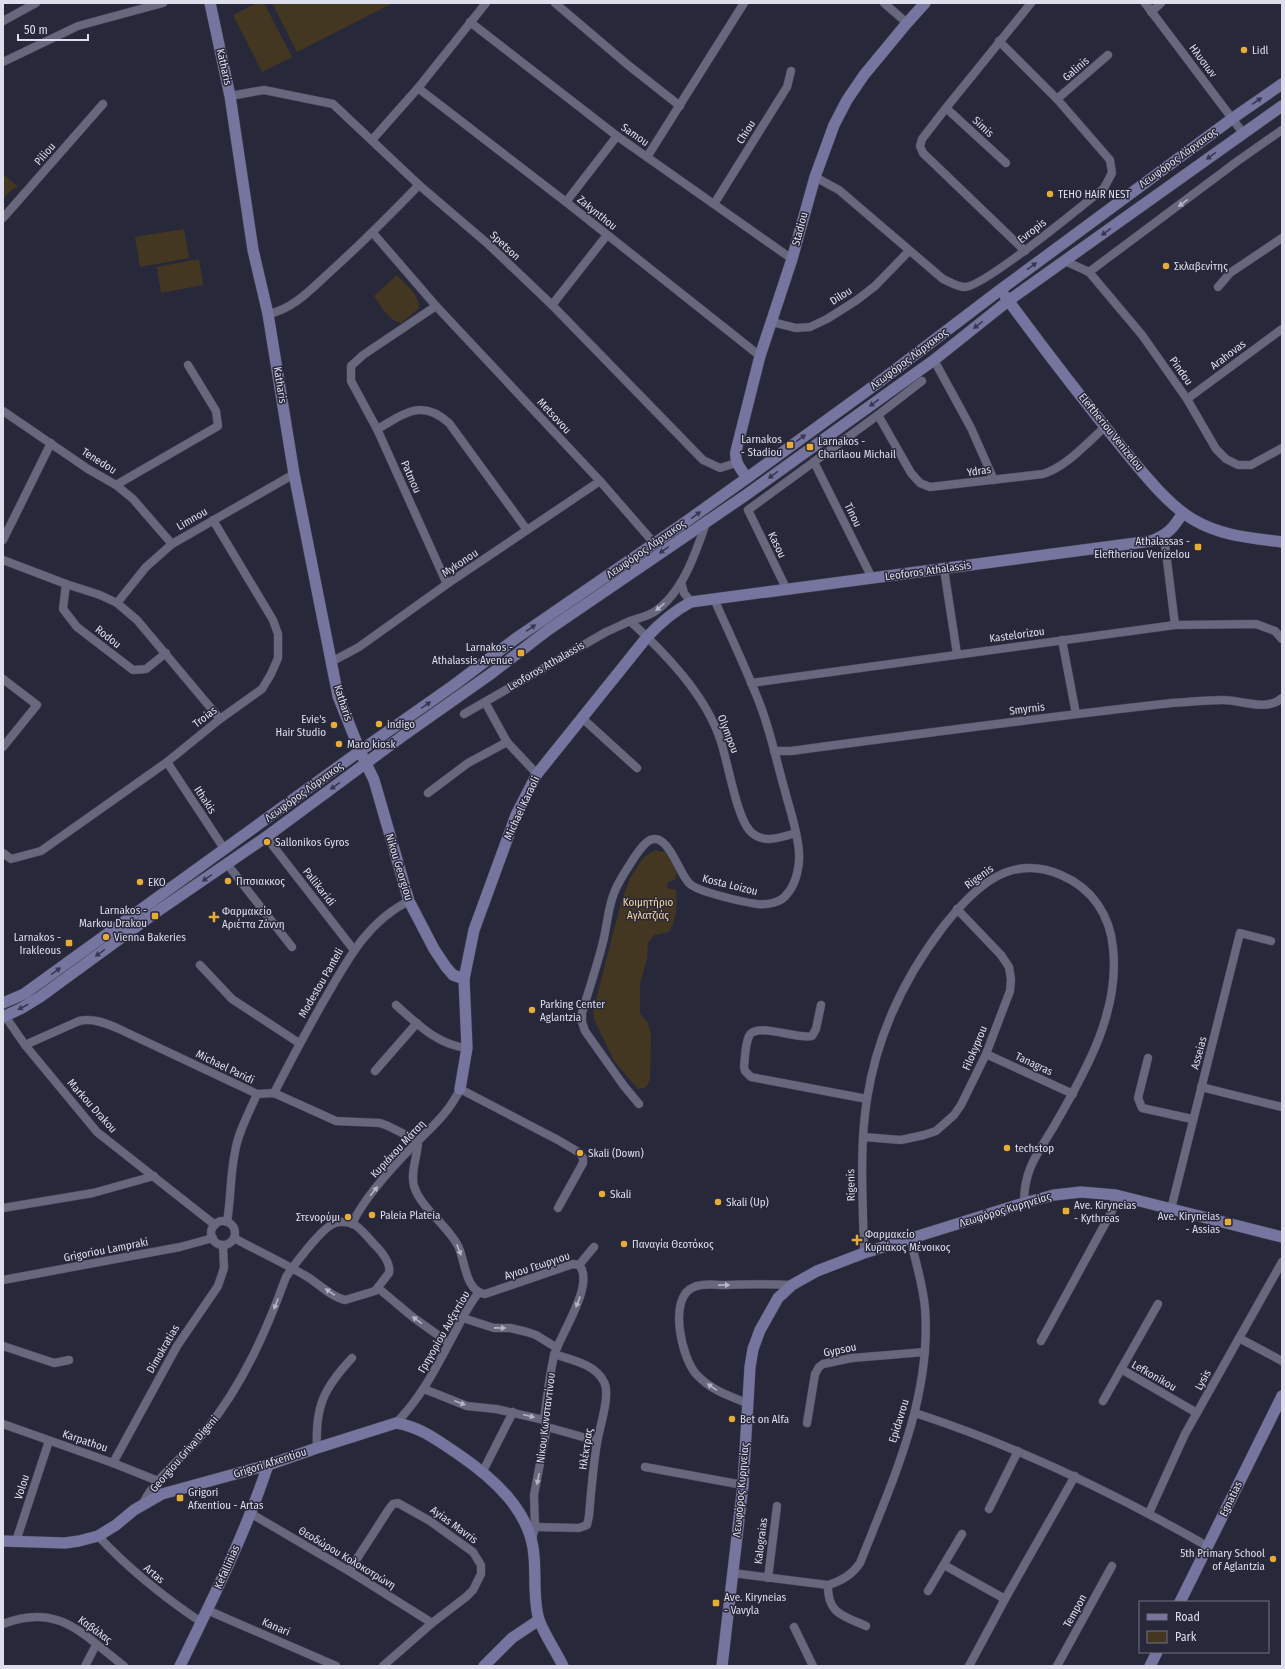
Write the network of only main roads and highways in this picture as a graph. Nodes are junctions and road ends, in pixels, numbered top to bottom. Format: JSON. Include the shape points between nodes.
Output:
{"nodes":[{"id":1,"x":210,"y":3,"type":"edge"},
{"id":2,"x":925,"y":3,"type":"edge"},
{"id":3,"x":1282,"y":84,"type":"edge"},
{"id":4,"x":1282,"y":106,"type":"edge"},
{"id":5,"x":1000,"y":290,"type":"junction"},
{"id":6,"x":1008,"y":301,"type":"junction"},
{"id":7,"x":747,"y":478,"type":"junction"},
{"id":8,"x":1183,"y":513,"type":"junction"},
{"id":9,"x":1282,"y":542,"type":"edge"},
{"id":10,"x":691,"y":602,"type":"joint"},
{"id":11,"x":360,"y":751,"type":"junction"},
{"id":12,"x":367,"y":763,"type":"junction"},
{"id":13,"x":464,"y":979,"type":"junction"},
{"id":14,"x":3,"y":1003,"type":"edge"},
{"id":15,"x":4,"y":1016,"type":"edge"},
{"id":16,"x":460,"y":1090,"type":"road end"},
{"id":17,"x":1282,"y":1237,"type":"edge"},
{"id":18,"x":1282,"y":1396,"type":"edge"},
{"id":19,"x":268,"y":1465,"type":"junction"},
{"id":20,"x":143,"y":1503,"type":"joint"},
{"id":21,"x":532,"y":1540,"type":"joint"},
{"id":22,"x":3,"y":1541,"type":"edge"},
{"id":23,"x":1180,"y":1601,"type":"edge"},
{"id":24,"x":539,"y":1620,"type":"junction"},
{"id":25,"x":1156,"y":1653,"type":"edge"},
{"id":26,"x":180,"y":1666,"type":"edge"},
{"id":27,"x":484,"y":1666,"type":"edge"},
{"id":28,"x":563,"y":1666,"type":"edge"},
{"id":29,"x":722,"y":1666,"type":"edge"},
{"id":30,"x":1150,"y":1666,"type":"edge"}],
"edges":[{"from":1,"to":11,"type":"main road","name":"Katharis","via":[[230,96],[253,250],[268,314],[294,474],[331,662],[338,696]]},
{"from":2,"to":7,"type":"main road","name":"Stadiou","via":[[864,75],[847,100],[814,177],[792,259],[760,356],[736,450],[736,463]]},
{"from":5,"to":3,"type":"main road","name":"Λεωφόρος Λάρνακος","one_way":true},
{"from":4,"to":6,"type":"main road","name":"Λεωφόρος Λάρνακος","one_way":true},
{"from":5,"to":6,"type":"main road","name":"Eleftheriou Venizelou"},
{"from":7,"to":5,"type":"main road","name":"Λεωφόρος Λάρνακος","one_way":true},
{"from":6,"to":8,"type":"main road","name":"Eleftheriou Venizelou","via":[[1135,464]]},
{"from":6,"to":12,"type":"main road","name":"Λεωφόρος Λάρνακος","one_way":true,"via":[[934,360],[746,495],[548,630]]},
{"from":11,"to":7,"type":"main road","name":"Λεωφόρος Λάρνακος","one_way":true,"via":[[454,685],[515,638]]},
{"from":8,"to":9,"type":"main road","name":"Eleftheriou Venizelou","via":[[1209,528],[1228,534]]},
{"from":8,"to":10,"type":"main road","name":"Leoforos Athalassis","via":[[1170,531],[1151,541]]},
{"from":10,"to":13,"type":"main road","name":"Michael Karaoli","via":[[674,612],[647,637],[537,774],[516,815],[494,873],[474,930]]},
{"from":11,"to":12,"type":"main road","name":"Katharis"},
{"from":14,"to":11,"type":"main road","name":"Λεωφόρος Λάρνακος","one_way":true,"via":[[24,994]]},
{"from":12,"to":13,"type":"main road","name":"Nikou Georgiou","via":[[409,901],[446,967],[453,975]]},
{"from":12,"to":15,"type":"main road","name":"Λεωφόρος Λάρνακος","one_way":true,"via":[[40,997]]},
{"from":13,"to":16,"type":"main road","name":"Michael Karaoli","via":[[467,1048]]},
{"from":17,"to":29,"type":"main road","name":"Λεωφόρος Κυρηνείας","via":[[1116,1196],[1081,1192],[1054,1195],[1024,1203],[864,1253],[817,1271],[792,1285],[778,1298],[760,1330],[753,1349],[747,1403],[743,1485]]},
{"from":18,"to":23,"type":"main road","name":"Egnatias"},
{"from":19,"to":20,"type":"main road","name":"Grigori Afxentiou","via":[[162,1494]]},
{"from":19,"to":21,"type":"main road","name":"Grigori Afxentiou","via":[[396,1424],[408,1425],[428,1434],[483,1471],[522,1516]]},
{"from":19,"to":26,"type":"main road","name":"Kefallinias","via":[[250,1514]]},
{"from":20,"to":22,"type":"main road","name":"Georgiou Griva Digeni","via":[[98,1536],[79,1542]]},
{"from":21,"to":24,"type":"main road","name":"Νίκου Κωνσταντίνου"},
{"from":24,"to":27,"type":"main road","via":[[512,1638]]},
{"from":24,"to":28,"type":"main road","name":"Νίκου Κωνσταντίνου"},
{"from":25,"to":30,"type":"main road"}]}
